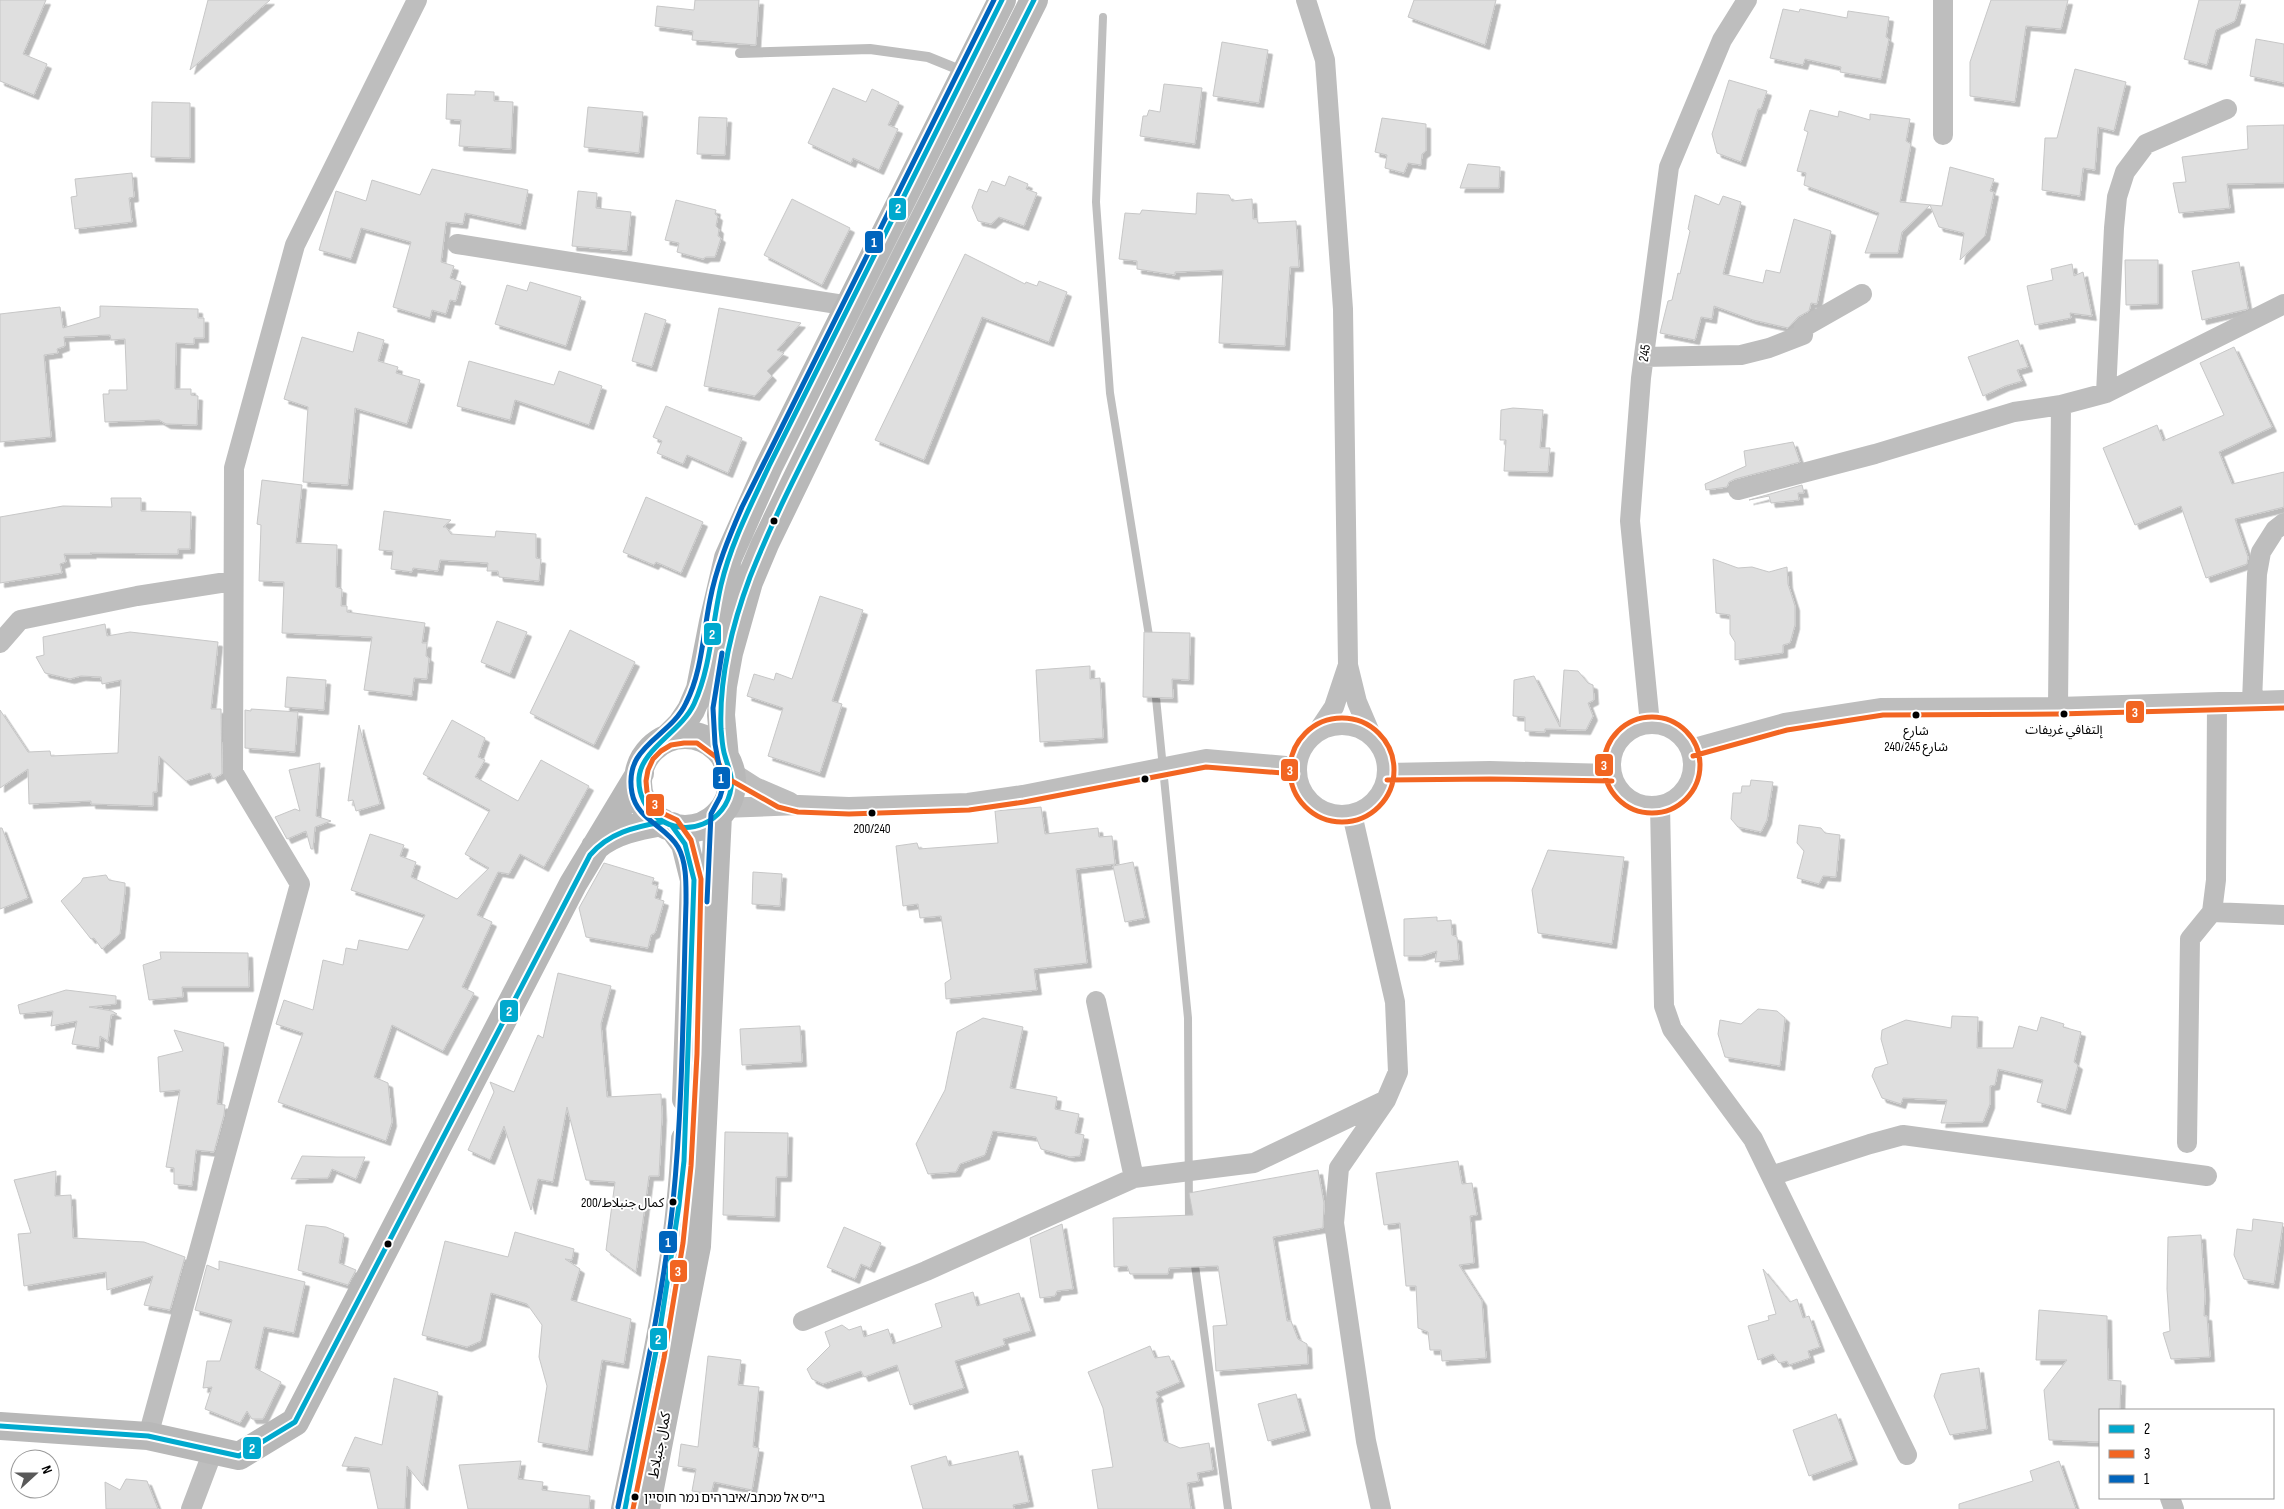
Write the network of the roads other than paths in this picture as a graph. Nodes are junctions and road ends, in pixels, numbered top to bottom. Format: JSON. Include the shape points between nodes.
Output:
{"nodes":[{"id":1,"x":417,"y":0,"type":"edge"},
{"id":2,"x":1002,"y":0,"type":"edge"},
{"id":3,"x":1034,"y":0,"type":"edge"},
{"id":4,"x":1306,"y":0,"type":"edge"},
{"id":5,"x":1747,"y":0,"type":"edge"},
{"id":6,"x":1943,"y":0,"type":"edge"},
{"id":7,"x":740,"y":53,"type":"dead end"},
{"id":8,"x":966,"y":72,"type":"junction"},
{"id":9,"x":2227,"y":109,"type":"dead end"},
{"id":10,"x":1943,"y":135,"type":"dead end"},
{"id":11,"x":457,"y":244,"type":"dead end"},
{"id":12,"x":1862,"y":294,"type":"dead end"},
{"id":13,"x":2284,"y":304,"type":"edge"},
{"id":14,"x":850,"y":306,"type":"junction"},
{"id":15,"x":1644,"y":357,"type":"junction"},
{"id":16,"x":2106,"y":393,"type":"junction"},
{"id":17,"x":2061,"y":405,"type":"junction"},
{"id":18,"x":1738,"y":490,"type":"dead end"},
{"id":19,"x":2284,"y":523,"type":"edge"},
{"id":20,"x":234,"y":581,"type":"junction"},
{"id":21,"x":0,"y":643,"type":"edge"},
{"id":22,"x":1348,"y":665,"type":"junction"},
{"id":23,"x":2284,"y":700,"type":"edge"},
{"id":24,"x":2252,"y":702,"type":"junction"},
{"id":25,"x":2217,"y":704,"type":"junction"},
{"id":26,"x":2058,"y":707,"type":"junction"},
{"id":27,"x":1650,"y":724,"type":"junction"},
{"id":28,"x":1318,"y":731,"type":"junction"},
{"id":29,"x":1371,"y":735,"type":"junction"},
{"id":30,"x":668,"y":738,"type":"junction"},
{"id":31,"x":1691,"y":749,"type":"junction"},
{"id":32,"x":728,"y":765,"type":"junction"},
{"id":33,"x":1297,"y":766,"type":"junction"},
{"id":34,"x":640,"y":773,"type":"junction"},
{"id":35,"x":1387,"y":774,"type":"junction"},
{"id":36,"x":1612,"y":774,"type":"junction"},
{"id":37,"x":799,"y":805,"type":"junction"},
{"id":38,"x":1660,"y":805,"type":"junction"},
{"id":39,"x":721,"y":812,"type":"junction"},
{"id":40,"x":1352,"y":814,"type":"junction"},
{"id":41,"x":667,"y":824,"type":"junction"},
{"id":42,"x":590,"y":855,"type":"junction"},
{"id":43,"x":2212,"y":912,"type":"junction"},
{"id":44,"x":2284,"y":915,"type":"edge"},
{"id":45,"x":1096,"y":1001,"type":"dead end"},
{"id":46,"x":1386,"y":1100,"type":"junction"},
{"id":47,"x":2186,"y":1143,"type":"dead end"},
{"id":48,"x":1771,"y":1176,"type":"junction"},
{"id":49,"x":2207,"y":1176,"type":"dead end"},
{"id":50,"x":1134,"y":1178,"type":"junction"},
{"id":51,"x":803,"y":1321,"type":"dead end"},
{"id":52,"x":0,"y":1426,"type":"edge"},
{"id":53,"x":148,"y":1436,"type":"junction"},
{"id":54,"x":213,"y":1450,"type":"junction"},
{"id":55,"x":1907,"y":1455,"type":"dead end"},
{"id":56,"x":191,"y":1509,"type":"edge"},
{"id":57,"x":625,"y":1509,"type":"edge"},
{"id":58,"x":646,"y":1509,"type":"edge"},
{"id":59,"x":1381,"y":1509,"type":"edge"}],
"edges":[{"from":1,"to":20,"type":"street","via":[[295,244],[234,468]]},
{"from":2,"to":8,"type":"main road"},
{"from":3,"to":32,"type":"main road","via":[[870,329],[749,582],[723,686],[721,715]]},
{"from":4,"to":22,"type":"street","via":[[1325,60],[1343,310]]},
{"from":5,"to":15,"type":"street","name":"245","via":[[1722,40],[1670,167]]},
{"from":6,"to":10,"type":"street"},
{"from":7,"to":8,"type":"lane","via":[[870,49],[928,57]]},
{"from":8,"to":14,"type":"main road"},
{"from":9,"to":16,"type":"street","via":[[2146,144],[2125,172],[2117,197],[2114,228]]},
{"from":11,"to":14,"type":"street"},
{"from":12,"to":15,"type":"street","via":[[1804,328],[1803,335],[1769,348],[1741,355]]},
{"from":13,"to":16,"type":"street"},
{"from":14,"to":30,"type":"main road","via":[[745,519],[724,572],[700,690],[692,710]]},
{"from":15,"to":27,"type":"street","name":"245","via":[[1630,521]]},
{"from":16,"to":17,"type":"street"},
{"from":17,"to":18,"type":"street","via":[[2014,412],[1875,454]]},
{"from":17,"to":26,"type":"street"},
{"from":19,"to":24,"type":"street","via":[[2275,530],[2261,552],[2257,574]]},
{"from":20,"to":21,"type":"street","via":[[137,596],[20,620]]},
{"from":20,"to":53,"type":"street","via":[[233,772],[300,884]]},
{"from":22,"to":28,"type":"street","via":[[1334,707]]},
{"from":22,"to":29,"type":"street","via":[[1356,702]]},
{"from":23,"to":24,"type":"street"},
{"from":24,"to":25,"type":"street"},
{"from":25,"to":26,"type":"street"},
{"from":25,"to":43,"type":"street","via":[[2216,880]]},
{"from":26,"to":31,"type":"street","via":[[1882,708],[1785,723]]},
{"from":27,"to":31,"type":"street","via":[[1677,732]]},
{"from":27,"to":36,"type":"street","via":[[1639,726],[1620,740],[1614,750]]},
{"from":28,"to":29,"type":"street","via":[[1345,724]]},
{"from":28,"to":33,"type":"street","via":[[1307,740]]},
{"from":29,"to":35,"type":"street","via":[[1386,759]]},
{"from":30,"to":32,"type":"main road","via":[[699,736],[713,744]]},
{"from":30,"to":34,"type":"main road","via":[[647,755]]},
{"from":31,"to":38,"type":"street","via":[[1689,782],[1673,801]]},
{"from":32,"to":37,"type":"street","via":[[755,787]]},
{"from":32,"to":39,"type":"main road","via":[[731,790]]},
{"from":33,"to":37,"type":"street","via":[[1206,759],[968,803],[849,807]]},
{"from":33,"to":40,"type":"street","via":[[1301,787],[1312,804],[1324,812]]},
{"from":34,"to":41,"type":"main road","via":[[640,794],[646,807]]},
{"from":34,"to":42,"type":"main road"},
{"from":35,"to":36,"type":"street"},
{"from":35,"to":40,"type":"street","via":[[1376,800]]},
{"from":36,"to":38,"type":"street","via":[[1625,796],[1648,806]]},
{"from":37,"to":39,"type":"street"},
{"from":38,"to":48,"type":"street","via":[[1664,1006],[1672,1030],[1754,1139]]},
{"from":39,"to":41,"type":"main road","via":[[708,823],[694,828]]},
{"from":39,"to":58,"type":"main road","name":"كمال جنبلاط","via":[[697,1246]]},
{"from":40,"to":46,"type":"street","via":[[1395,1002],[1398,1072]]},
{"from":41,"to":42,"type":"main road","via":[[642,825],[611,836],[596,846]]},
{"from":41,"to":57,"type":"main road","name":"كمال جنبلاط","via":[[685,844],[694,880],[684,1161],[664,1318]]},
{"from":42,"to":54,"type":"main road","via":[[295,1422],[239,1456]]},
{"from":43,"to":44,"type":"street"},
{"from":43,"to":47,"type":"street","via":[[2190,939]]},
{"from":45,"to":50,"type":"street"},
{"from":46,"to":50,"type":"street","via":[[1254,1163]]},
{"from":46,"to":59,"type":"street","via":[[1339,1168],[1334,1223],[1366,1441]]},
{"from":48,"to":49,"type":"street","via":[[1903,1136]]},
{"from":48,"to":55,"type":"street"},
{"from":50,"to":51,"type":"street","via":[[926,1271]]},
{"from":52,"to":53,"type":"main road"},
{"from":53,"to":54,"type":"main road"},
{"from":54,"to":56,"type":"street"}]}
